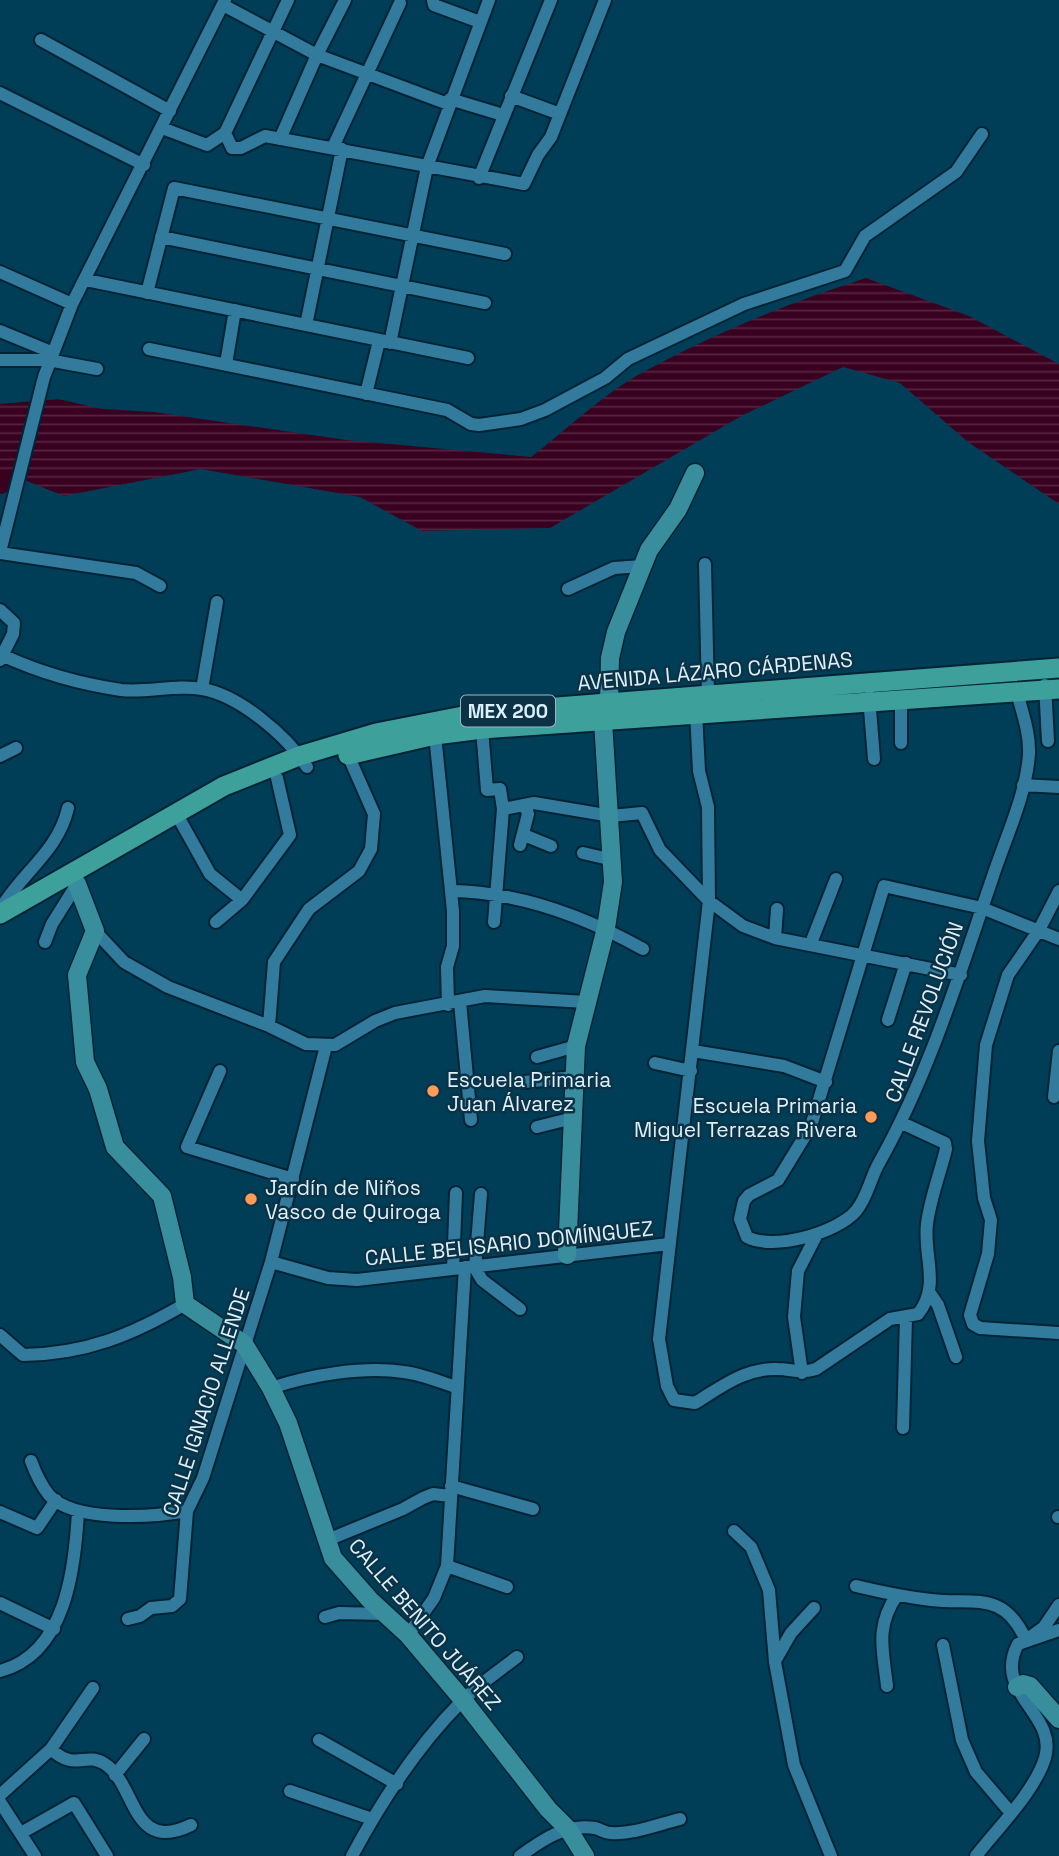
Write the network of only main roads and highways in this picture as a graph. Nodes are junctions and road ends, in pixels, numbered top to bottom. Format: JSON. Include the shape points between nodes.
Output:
{"nodes":[{"id":1,"x":1052,"y":668,"type":"edge"},
{"id":2,"x":1052,"y":690,"type":"edge"},
{"id":3,"x":869,"y":691,"type":"junction"},
{"id":4,"x":606,"y":712,"type":"junction"},
{"id":5,"x":303,"y":761,"type":"junction"},
{"id":6,"x":0,"y":912,"type":"edge"},
{"id":7,"x":0,"y":927,"type":"edge"}],
"edges":[{"from":1,"to":3,"type":"main road","name":"AVENIDA LÁZARO CÁRDENAS","number":"MEX 200"},
{"from":2,"to":3,"type":"main road","name":"AVENIDA LÁZARO CÁRDENAS","number":"MEX 200","via":[[901,698]]},
{"from":3,"to":4,"type":"main road","name":"AVENIDA LÁZARO CÁRDENAS","number":"MEX 200","via":[[696,712]]},
{"from":3,"to":4,"type":"main road","name":"AVENIDA LÁZARO CÁRDENAS","number":"MEX 200","via":[[708,694]]},
{"from":4,"to":5,"type":"main road","name":"AVENIDA LÁZARO CÁRDENAS","number":"MEX 200","via":[[435,735]]},
{"from":4,"to":5,"type":"main road","name":"AVENIDA LÁZARO CÁRDENAS","number":"MEX 200","via":[[478,713],[436,720]]},
{"from":5,"to":6,"type":"main road","name":"AVENIDA LÁZARO CÁRDENAS","number":"MEX 200","via":[[224,786]]},
{"from":5,"to":7,"type":"main road","name":"AVENIDA LÁZARO CÁRDENAS","number":"MEX 200","via":[[181,821]]}]}
